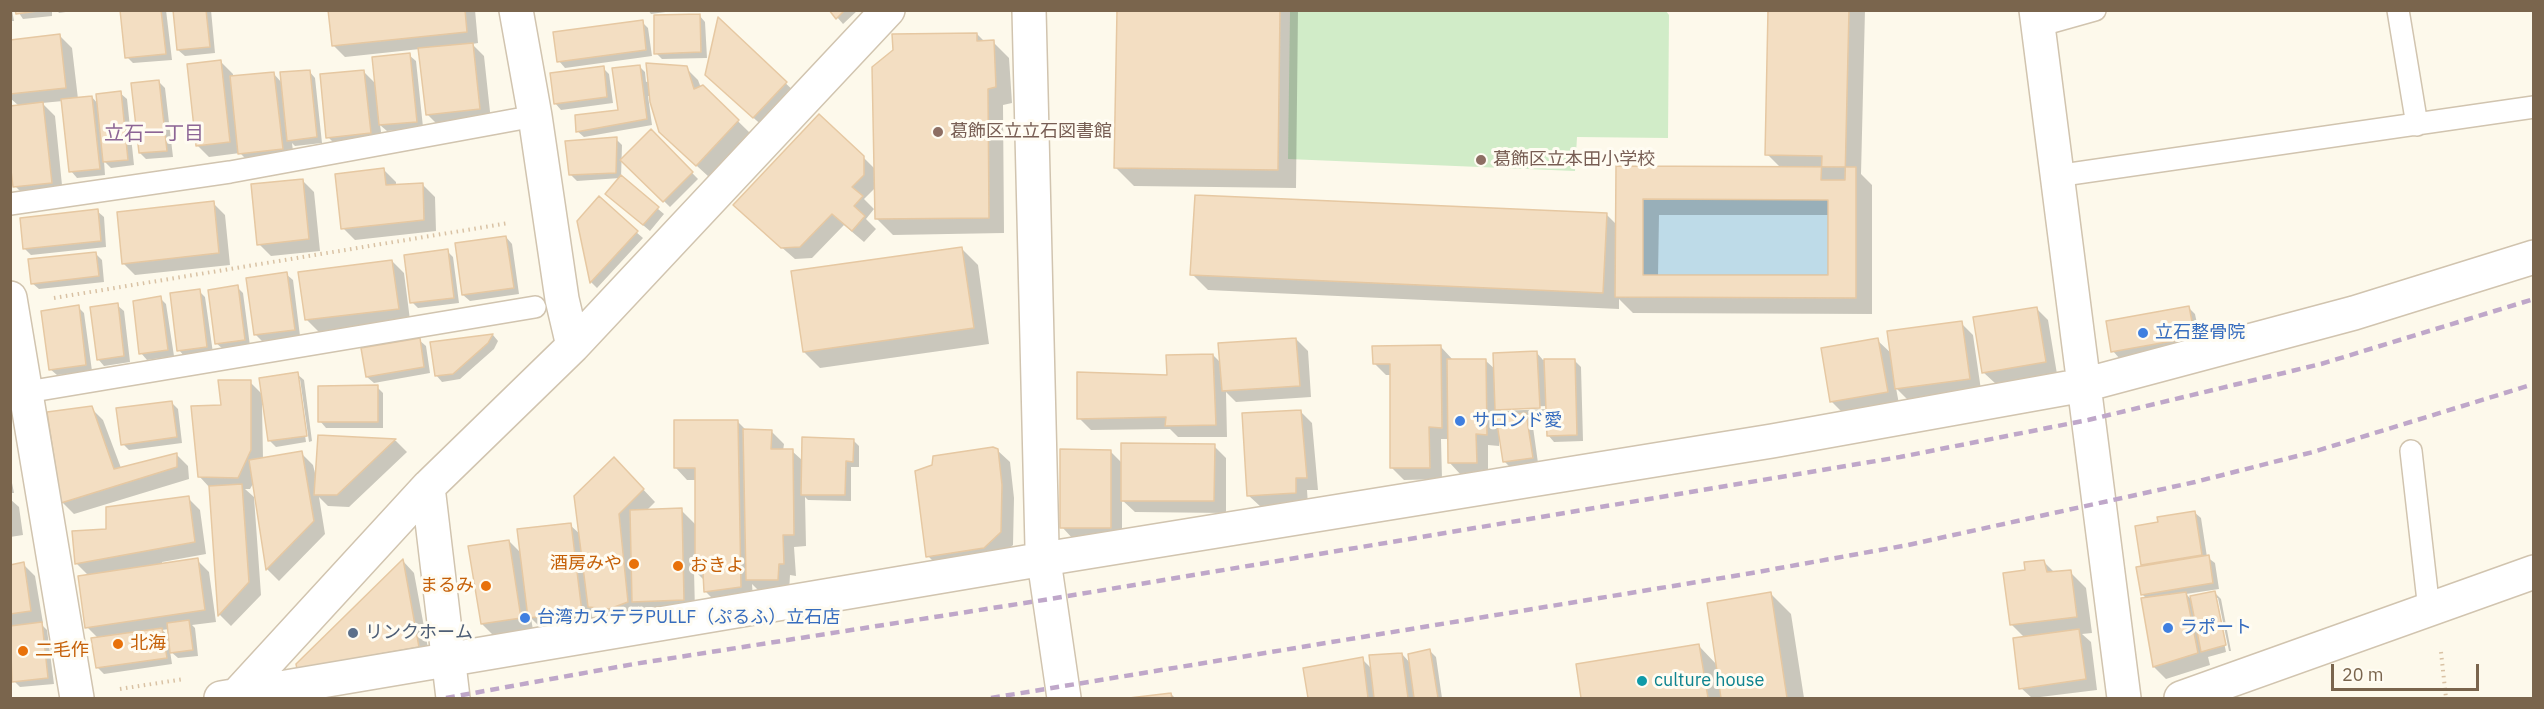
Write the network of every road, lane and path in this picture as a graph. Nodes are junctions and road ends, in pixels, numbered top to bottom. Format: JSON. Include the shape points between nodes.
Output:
{"nodes":[{"id":1,"x":516,"y":10,"type":"edge"},
{"id":2,"x":888,"y":10,"type":"edge"},
{"id":3,"x":1029,"y":10,"type":"edge"},
{"id":4,"x":2095,"y":10,"type":"edge"},
{"id":5,"x":2398,"y":10,"type":"edge"},
{"id":6,"x":2037,"y":18,"type":"edge"},
{"id":7,"x":2534,"y":107,"type":"edge"},
{"id":8,"x":535,"y":116,"type":"junction"},
{"id":9,"x":2417,"y":125,"type":"junction"},
{"id":10,"x":2056,"y":176,"type":"junction"},
{"id":11,"x":10,"y":204,"type":"edge"},
{"id":12,"x":514,"y":222,"type":"dead end"},
{"id":13,"x":2534,"y":257,"type":"edge"},
{"id":14,"x":11,"y":301,"type":"edge"},
{"id":15,"x":535,"y":307,"type":"dead end"},
{"id":16,"x":573,"y":346,"type":"junction"},
{"id":17,"x":2084,"y":385,"type":"junction"},
{"id":18,"x":27,"y":392,"type":"junction"},
{"id":19,"x":2411,"y":451,"type":"dead end"},
{"id":20,"x":428,"y":487,"type":"junction"},
{"id":21,"x":1044,"y":559,"type":"junction"},
{"id":22,"x":2534,"y":572,"type":"edge"},
{"id":23,"x":2429,"y":610,"type":"junction"},
{"id":24,"x":448,"y":659,"type":"junction"},
{"id":25,"x":187,"y":678,"type":"dead end"},
{"id":26,"x":110,"y":690,"type":"dead end"},
{"id":27,"x":228,"y":697,"type":"edge"},
{"id":28,"x":76,"y":699,"type":"edge"},
{"id":29,"x":453,"y":699,"type":"edge"},
{"id":30,"x":1064,"y":699,"type":"edge"},
{"id":31,"x":2124,"y":699,"type":"edge"},
{"id":32,"x":2181,"y":699,"type":"edge"}],
"edges":[{"from":1,"to":8,"type":"street"},
{"from":2,"to":16,"type":"street"},
{"from":3,"to":21,"type":"street"},
{"from":4,"to":6,"type":"lane"},
{"from":5,"to":9,"type":"lane"},
{"from":6,"to":10,"type":"street"},
{"from":7,"to":9,"type":"lane"},
{"from":8,"to":11,"type":"lane","via":[[230,172]]},
{"from":8,"to":16,"type":"street","via":[[562,299]]},
{"from":9,"to":10,"type":"lane"},
{"from":10,"to":17,"type":"street"},
{"from":12,"to":14,"type":"path"},
{"from":13,"to":17,"type":"street","via":[[2354,313]]},
{"from":14,"to":18,"type":"street"},
{"from":15,"to":18,"type":"lane"},
{"from":16,"to":20,"type":"street"},
{"from":17,"to":21,"type":"street","via":[[1772,441]]},
{"from":17,"to":31,"type":"street"},
{"from":18,"to":28,"type":"street"},
{"from":19,"to":23,"type":"lane"},
{"from":20,"to":24,"type":"street"},
{"from":20,"to":27,"type":"street"},
{"from":21,"to":24,"type":"street"},
{"from":21,"to":30,"type":"street"},
{"from":22,"to":23,"type":"street"},
{"from":23,"to":32,"type":"street"},
{"from":24,"to":27,"type":"street"},
{"from":24,"to":29,"type":"street"},
{"from":25,"to":26,"type":"path"}]}
